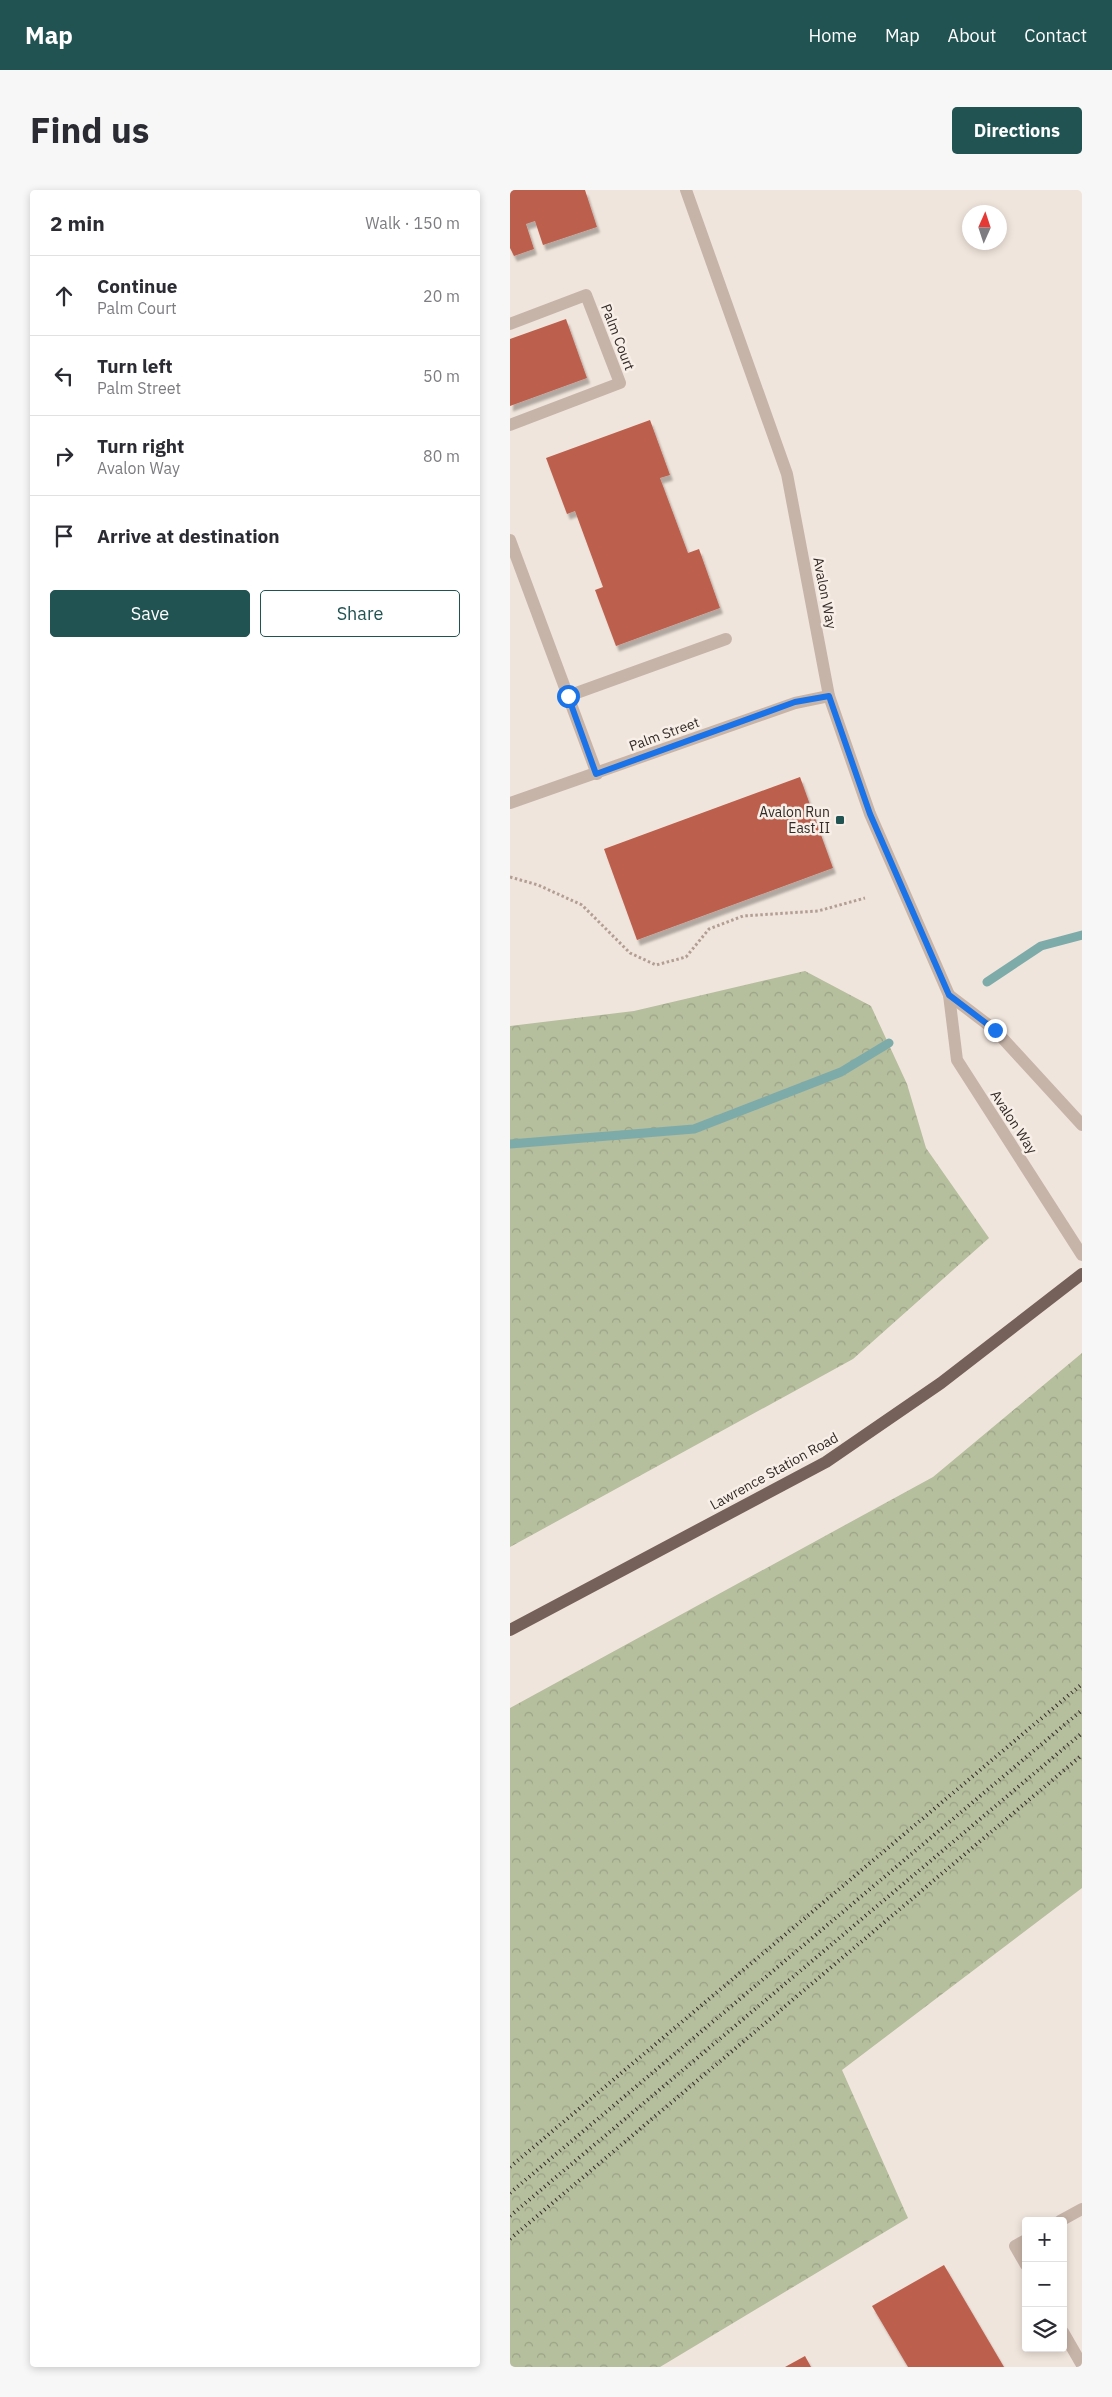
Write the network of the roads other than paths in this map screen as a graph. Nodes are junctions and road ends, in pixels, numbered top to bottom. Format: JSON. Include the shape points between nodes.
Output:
{"nodes":[{"id":1,"x":686,"y":190,"type":"edge"},
{"id":2,"x":510,"y":324,"type":"edge"},
{"id":3,"x":510,"y":425,"type":"edge"},
{"id":4,"x":510,"y":540,"type":"edge"},
{"id":5,"x":726,"y":639,"type":"dead end"},
{"id":6,"x":568,"y":696,"type":"junction"},
{"id":7,"x":829,"y":696,"type":"junction"},
{"id":8,"x":596,"y":774,"type":"junction"},
{"id":9,"x":510,"y":803,"type":"edge"},
{"id":10,"x":949,"y":995,"type":"junction"},
{"id":11,"x":1082,"y":1125,"type":"edge"},
{"id":12,"x":1082,"y":1255,"type":"edge"},
{"id":13,"x":1082,"y":1274,"type":"edge"},
{"id":14,"x":510,"y":1630,"type":"edge"},
{"id":15,"x":1082,"y":2209,"type":"edge"},
{"id":16,"x":1067,"y":2217,"type":"edge"},
{"id":17,"x":1022,"y":2242,"type":"edge"},
{"id":18,"x":1022,"y":2259,"type":"edge"},
{"id":19,"x":1067,"y":2339,"type":"edge"},
{"id":20,"x":1082,"y":2365,"type":"edge"}],
"edges":[{"from":1,"to":7,"type":"street","name":"Avalon Way","via":[[787,474]]},
{"from":2,"to":3,"type":"street","name":"Palm Court","via":[[586,296],[620,383]]},
{"from":4,"to":6,"type":"street"},
{"from":5,"to":6,"type":"street"},
{"from":6,"to":8,"type":"street"},
{"from":7,"to":8,"type":"street","name":"Palm Street","via":[[795,702]]},
{"from":7,"to":10,"type":"street","name":"Avalon Way","via":[[870,814]]},
{"from":8,"to":9,"type":"street","name":"Palm Street"},
{"from":10,"to":11,"type":"street","name":"Avalon Way","via":[[995,1030]]},
{"from":10,"to":12,"type":"street","name":"Avalon Way","via":[[957,1060]]},
{"from":13,"to":14,"type":"main road","name":"Lawrence Station Road","via":[[941,1383],[826,1462]]},
{"from":15,"to":16,"type":"street"},
{"from":17,"to":18,"type":"street","via":[[1015,2246]]},
{"from":19,"to":20,"type":"street"}]}
